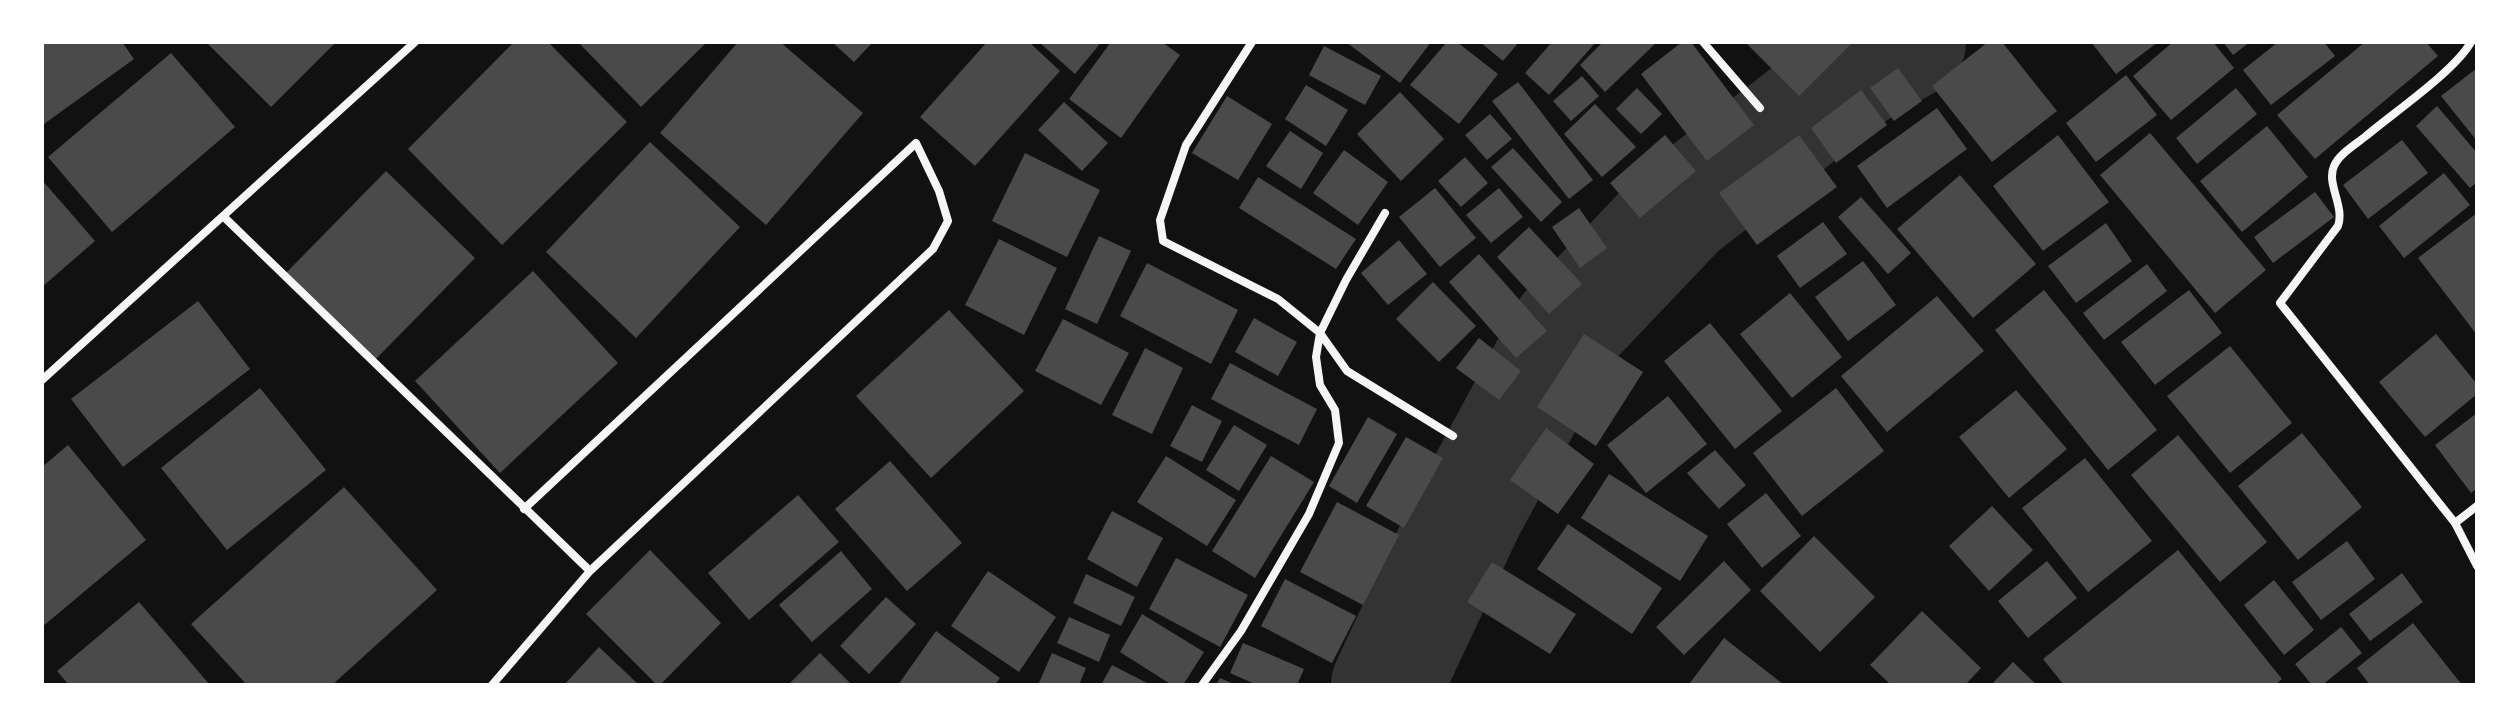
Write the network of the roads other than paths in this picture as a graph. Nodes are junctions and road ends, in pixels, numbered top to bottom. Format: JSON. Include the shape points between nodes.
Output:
{"nodes":[{"id":1,"x":415,"y":42,"type":"edge"},
{"id":2,"x":1252,"y":42,"type":"edge"},
{"id":3,"x":1703,"y":42,"type":"edge"},
{"id":4,"x":2471,"y":42,"type":"edge"},
{"id":5,"x":1760,"y":108,"type":"dead end"},
{"id":6,"x":1385,"y":213,"type":"dead end"},
{"id":7,"x":224,"y":217,"type":"junction"},
{"id":8,"x":1320,"y":333,"type":"junction"},
{"id":9,"x":42,"y":380,"type":"edge"},
{"id":10,"x":1453,"y":436,"type":"dead end"},
{"id":11,"x":2477,"y":506,"type":"edge"},
{"id":12,"x":524,"y":509,"type":"junction"},
{"id":13,"x":2455,"y":523,"type":"junction"},
{"id":14,"x":2477,"y":566,"type":"edge"},
{"id":15,"x":590,"y":571,"type":"junction"},
{"id":16,"x":492,"y":685,"type":"edge"},
{"id":17,"x":1202,"y":685,"type":"edge"}],
"edges":[{"from":1,"to":7,"type":"street"},
{"from":2,"to":8,"type":"street","via":[[1186,145],[1160,220],[1163,241],[1278,299]]},
{"from":3,"to":5,"type":"street"},
{"from":4,"to":13,"type":"street","via":[[2334,165],[2342,215],[2338,226],[2280,303]]},
{"from":6,"to":8,"type":"street"},
{"from":7,"to":9,"type":"street"},
{"from":7,"to":12,"type":"street"},
{"from":8,"to":10,"type":"street","via":[[1347,371]]},
{"from":8,"to":17,"type":"street","via":[[1320,385],[1335,410],[1339,443],[1309,514],[1241,631]]},
{"from":11,"to":13,"type":"street"},
{"from":12,"to":15,"type":"street"},
{"from":12,"to":15,"type":"street","via":[[916,143],[948,221],[933,249]]},
{"from":13,"to":14,"type":"street"},
{"from":15,"to":16,"type":"street"}]}
